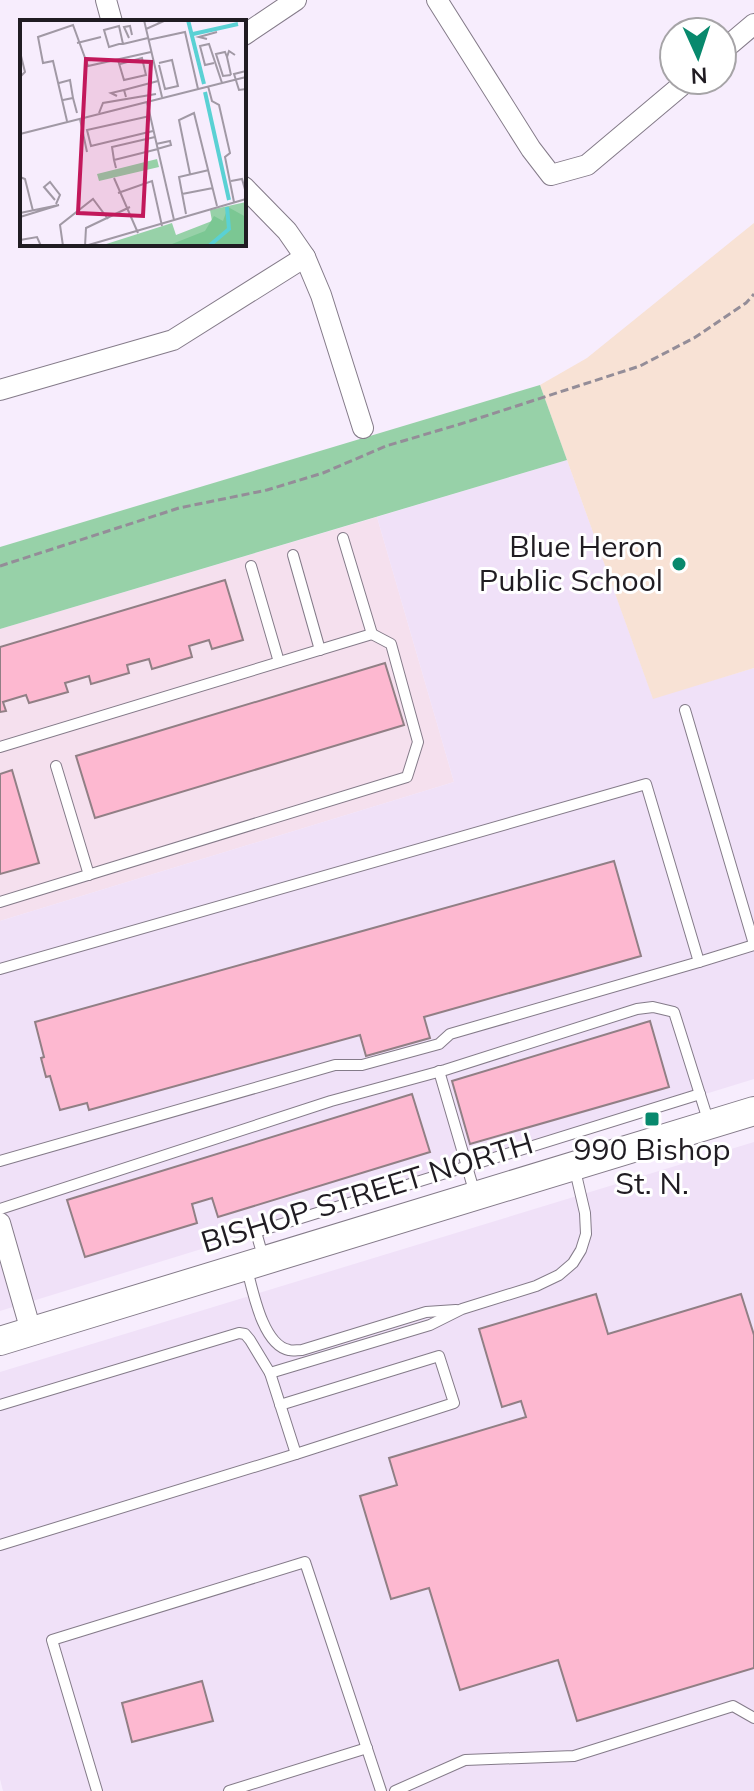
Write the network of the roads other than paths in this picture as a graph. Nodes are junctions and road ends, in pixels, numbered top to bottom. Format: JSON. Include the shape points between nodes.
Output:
{"nodes":[{"id":1,"x":106,"y":0,"type":"edge"},
{"id":2,"x":296,"y":0,"type":"edge"},
{"id":3,"x":437,"y":0,"type":"edge"},
{"id":4,"x":111,"y":20,"type":"edge"},
{"id":5,"x":754,"y":24,"type":"edge"},
{"id":6,"x":246,"y":34,"type":"edge"},
{"id":7,"x":738,"y":38,"type":"edge"},
{"id":8,"x":669,"y":96,"type":"edge"},
{"id":9,"x":246,"y":189,"type":"edge"},
{"id":10,"x":305,"y":257,"type":"junction"},
{"id":11,"x":0,"y":390,"type":"edge"},
{"id":12,"x":363,"y":428,"type":"dead end"},
{"id":13,"x":343,"y":538,"type":"dead end"},
{"id":14,"x":293,"y":555,"type":"dead end"},
{"id":15,"x":251,"y":566,"type":"dead end"},
{"id":16,"x":372,"y":634,"type":"junction"},
{"id":17,"x":320,"y":650,"type":"junction"},
{"id":18,"x":279,"y":662,"type":"junction"},
{"id":19,"x":685,"y":710,"type":"dead end"},
{"id":20,"x":0,"y":747,"type":"edge"},
{"id":21,"x":56,"y":766,"type":"dead end"},
{"id":22,"x":89,"y":875,"type":"junction"},
{"id":23,"x":0,"y":902,"type":"edge"},
{"id":24,"x":754,"y":945,"type":"edge"},
{"id":25,"x":699,"y":962,"type":"junction"},
{"id":26,"x":0,"y":969,"type":"edge"},
{"id":27,"x":439,"y":1071,"type":"junction"},
{"id":28,"x":700,"y":1094,"type":"junction"},
{"id":29,"x":754,"y":1111,"type":"edge"},
{"id":30,"x":709,"y":1124,"type":"junction"},
{"id":31,"x":0,"y":1161,"type":"edge"},
{"id":32,"x":574,"y":1166,"type":"junction"},
{"id":33,"x":466,"y":1167,"type":"junction"},
{"id":34,"x":475,"y":1196,"type":"junction"},
{"id":35,"x":0,"y":1209,"type":"edge"},
{"id":36,"x":0,"y":1223,"type":"edge"},
{"id":37,"x":255,"y":1263,"type":"junction"},
{"id":38,"x":462,"y":1309,"type":"junction"},
{"id":39,"x":31,"y":1331,"type":"junction"},
{"id":40,"x":0,"y":1341,"type":"edge"},
{"id":41,"x":270,"y":1373,"type":"junction"},
{"id":42,"x":0,"y":1405,"type":"edge"},
{"id":43,"x":280,"y":1405,"type":"junction"},
{"id":44,"x":296,"y":1454,"type":"junction"},
{"id":45,"x":0,"y":1545,"type":"edge"},
{"id":46,"x":754,"y":1718,"type":"edge"},
{"id":47,"x":367,"y":1748,"type":"junction"},
{"id":48,"x":97,"y":1791,"type":"edge"},
{"id":49,"x":229,"y":1791,"type":"edge"},
{"id":50,"x":381,"y":1791,"type":"edge"},
{"id":51,"x":395,"y":1791,"type":"edge"}],
"edges":[{"from":1,"to":4,"type":"street"},
{"from":2,"to":6,"type":"street"},
{"from":3,"to":8,"type":"street","via":[[551,175],[587,165]]},
{"from":5,"to":7,"type":"street"},
{"from":9,"to":10,"type":"street"},
{"from":10,"to":11,"type":"street","via":[[173,340]]},
{"from":10,"to":12,"type":"street"},
{"from":13,"to":16,"type":"lane"},
{"from":14,"to":17,"type":"lane"},
{"from":15,"to":18,"type":"lane"},
{"from":16,"to":17,"type":"lane"},
{"from":16,"to":22,"type":"lane","via":[[391,644],[418,742],[407,777]]},
{"from":17,"to":18,"type":"lane"},
{"from":18,"to":20,"type":"lane"},
{"from":19,"to":24,"type":"lane"},
{"from":21,"to":22,"type":"lane"},
{"from":22,"to":23,"type":"lane"},
{"from":24,"to":25,"type":"lane"},
{"from":25,"to":26,"type":"lane","via":[[646,784]]},
{"from":25,"to":31,"type":"lane","via":[[450,1034],[439,1044],[362,1065],[335,1065]]},
{"from":27,"to":28,"type":"lane","via":[[653,1007],[674,1012]]},
{"from":27,"to":33,"type":"lane"},
{"from":27,"to":35,"type":"lane"},
{"from":28,"to":30,"type":"lane"},
{"from":28,"to":33,"type":"lane"},
{"from":29,"to":30,"type":"main road","name":"BISHOP STREET NORTH"},
{"from":30,"to":32,"type":"main road","name":"BISHOP STREET NORTH"},
{"from":32,"to":34,"type":"main road","name":"BISHOP STREET NORTH"},
{"from":32,"to":38,"type":"lane","via":[[586,1234],[573,1263],[536,1286]]},
{"from":33,"to":34,"type":"lane"},
{"from":33,"to":37,"type":"lane","via":[[256,1232]]},
{"from":34,"to":37,"type":"main road","name":"BISHOP STREET NORTH"},
{"from":36,"to":39,"type":"street"},
{"from":37,"to":38,"type":"lane","via":[[267,1332],[287,1350],[426,1312]]},
{"from":37,"to":39,"type":"main road","name":"BISHOP STREET NORTH"},
{"from":38,"to":41,"type":"lane","via":[[430,1325]]},
{"from":39,"to":40,"type":"main road","name":"BISHOP STREET NORTH"},
{"from":41,"to":42,"type":"lane","via":[[250,1340],[239,1333]]},
{"from":41,"to":43,"type":"lane"},
{"from":43,"to":44,"type":"lane"},
{"from":43,"to":44,"type":"lane","via":[[439,1356],[454,1403]]},
{"from":44,"to":45,"type":"lane"},
{"from":46,"to":51,"type":"lane","via":[[733,1706],[574,1756],[465,1760]]},
{"from":47,"to":48,"type":"lane","via":[[305,1562],[52,1640]]},
{"from":47,"to":49,"type":"lane"},
{"from":47,"to":50,"type":"lane"}]}
